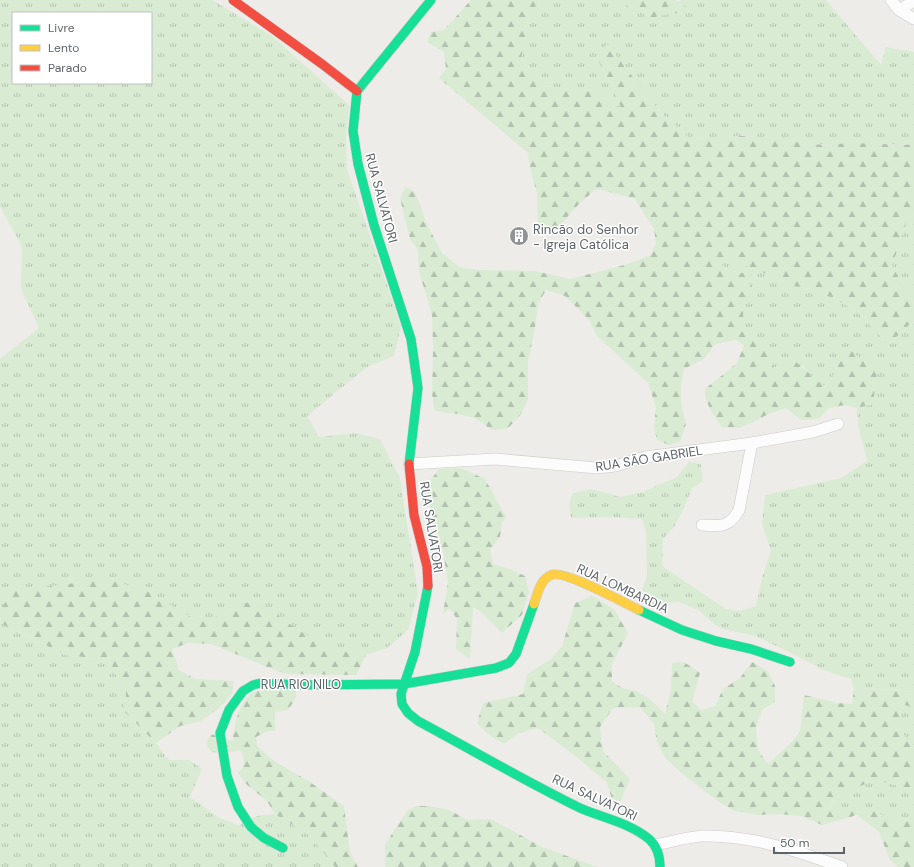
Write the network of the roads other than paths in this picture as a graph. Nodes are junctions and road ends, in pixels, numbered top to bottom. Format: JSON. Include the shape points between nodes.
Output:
{"nodes":[{"id":1,"x":233,"y":0,"type":"edge"},
{"id":2,"x":431,"y":0,"type":"edge"},
{"id":3,"x":891,"y":0,"type":"edge"},
{"id":4,"x":914,"y":1,"type":"edge"},
{"id":5,"x":899,"y":10,"type":"junction"},
{"id":6,"x":914,"y":19,"type":"edge"},
{"id":7,"x":357,"y":91,"type":"junction"},
{"id":8,"x":838,"y":424,"type":"dead end"},
{"id":9,"x":752,"y":443,"type":"junction"},
{"id":10,"x":409,"y":464,"type":"junction"},
{"id":11,"x":702,"y":525,"type":"dead end"},
{"id":12,"x":790,"y":662,"type":"dead end"},
{"id":13,"x":404,"y":684,"type":"junction"},
{"id":14,"x":655,"y":845,"type":"junction"},
{"id":15,"x":283,"y":848,"type":"dead end"},
{"id":16,"x":660,"y":867,"type":"edge"},
{"id":17,"x":842,"y":867,"type":"edge"}],
"edges":[{"from":1,"to":7,"type":"street"},
{"from":2,"to":7,"type":"street"},
{"from":3,"to":5,"type":"street"},
{"from":4,"to":5,"type":"street"},
{"from":5,"to":6,"type":"street"},
{"from":7,"to":10,"type":"street","name":"RUA SALVATORI","via":[[353,131],[358,164],[374,225],[412,339],[418,388]]},
{"from":8,"to":9,"type":"street","name":"RUA SÃO GABRIEL","via":[[813,432]]},
{"from":9,"to":10,"type":"street","name":"RUA SÃO GABRIEL","via":[[645,457],[615,466],[597,468],[495,459]]},
{"from":9,"to":11,"type":"street","via":[[739,510],[730,523],[720,526]]},
{"from":10,"to":13,"type":"street","name":"RUA SALVATORI","via":[[414,515],[427,567],[428,588],[415,652]]},
{"from":12,"to":13,"type":"street","name":"RUA LOMBARDIA","via":[[682,630],[557,573],[549,575],[541,584],[516,654],[508,663],[496,668]]},
{"from":13,"to":14,"type":"street","name":"RUA SALVATORI","via":[[402,704],[418,721],[582,808],[638,832]]},
{"from":13,"to":15,"type":"street","name":"RUA RIO NILO","via":[[262,683],[243,691],[229,710],[220,733],[227,776],[238,807],[252,827],[264,838]]},
{"from":14,"to":16,"type":"street","via":[[661,862]]},
{"from":14,"to":17,"type":"street","via":[[702,836],[746,838]]}]}
